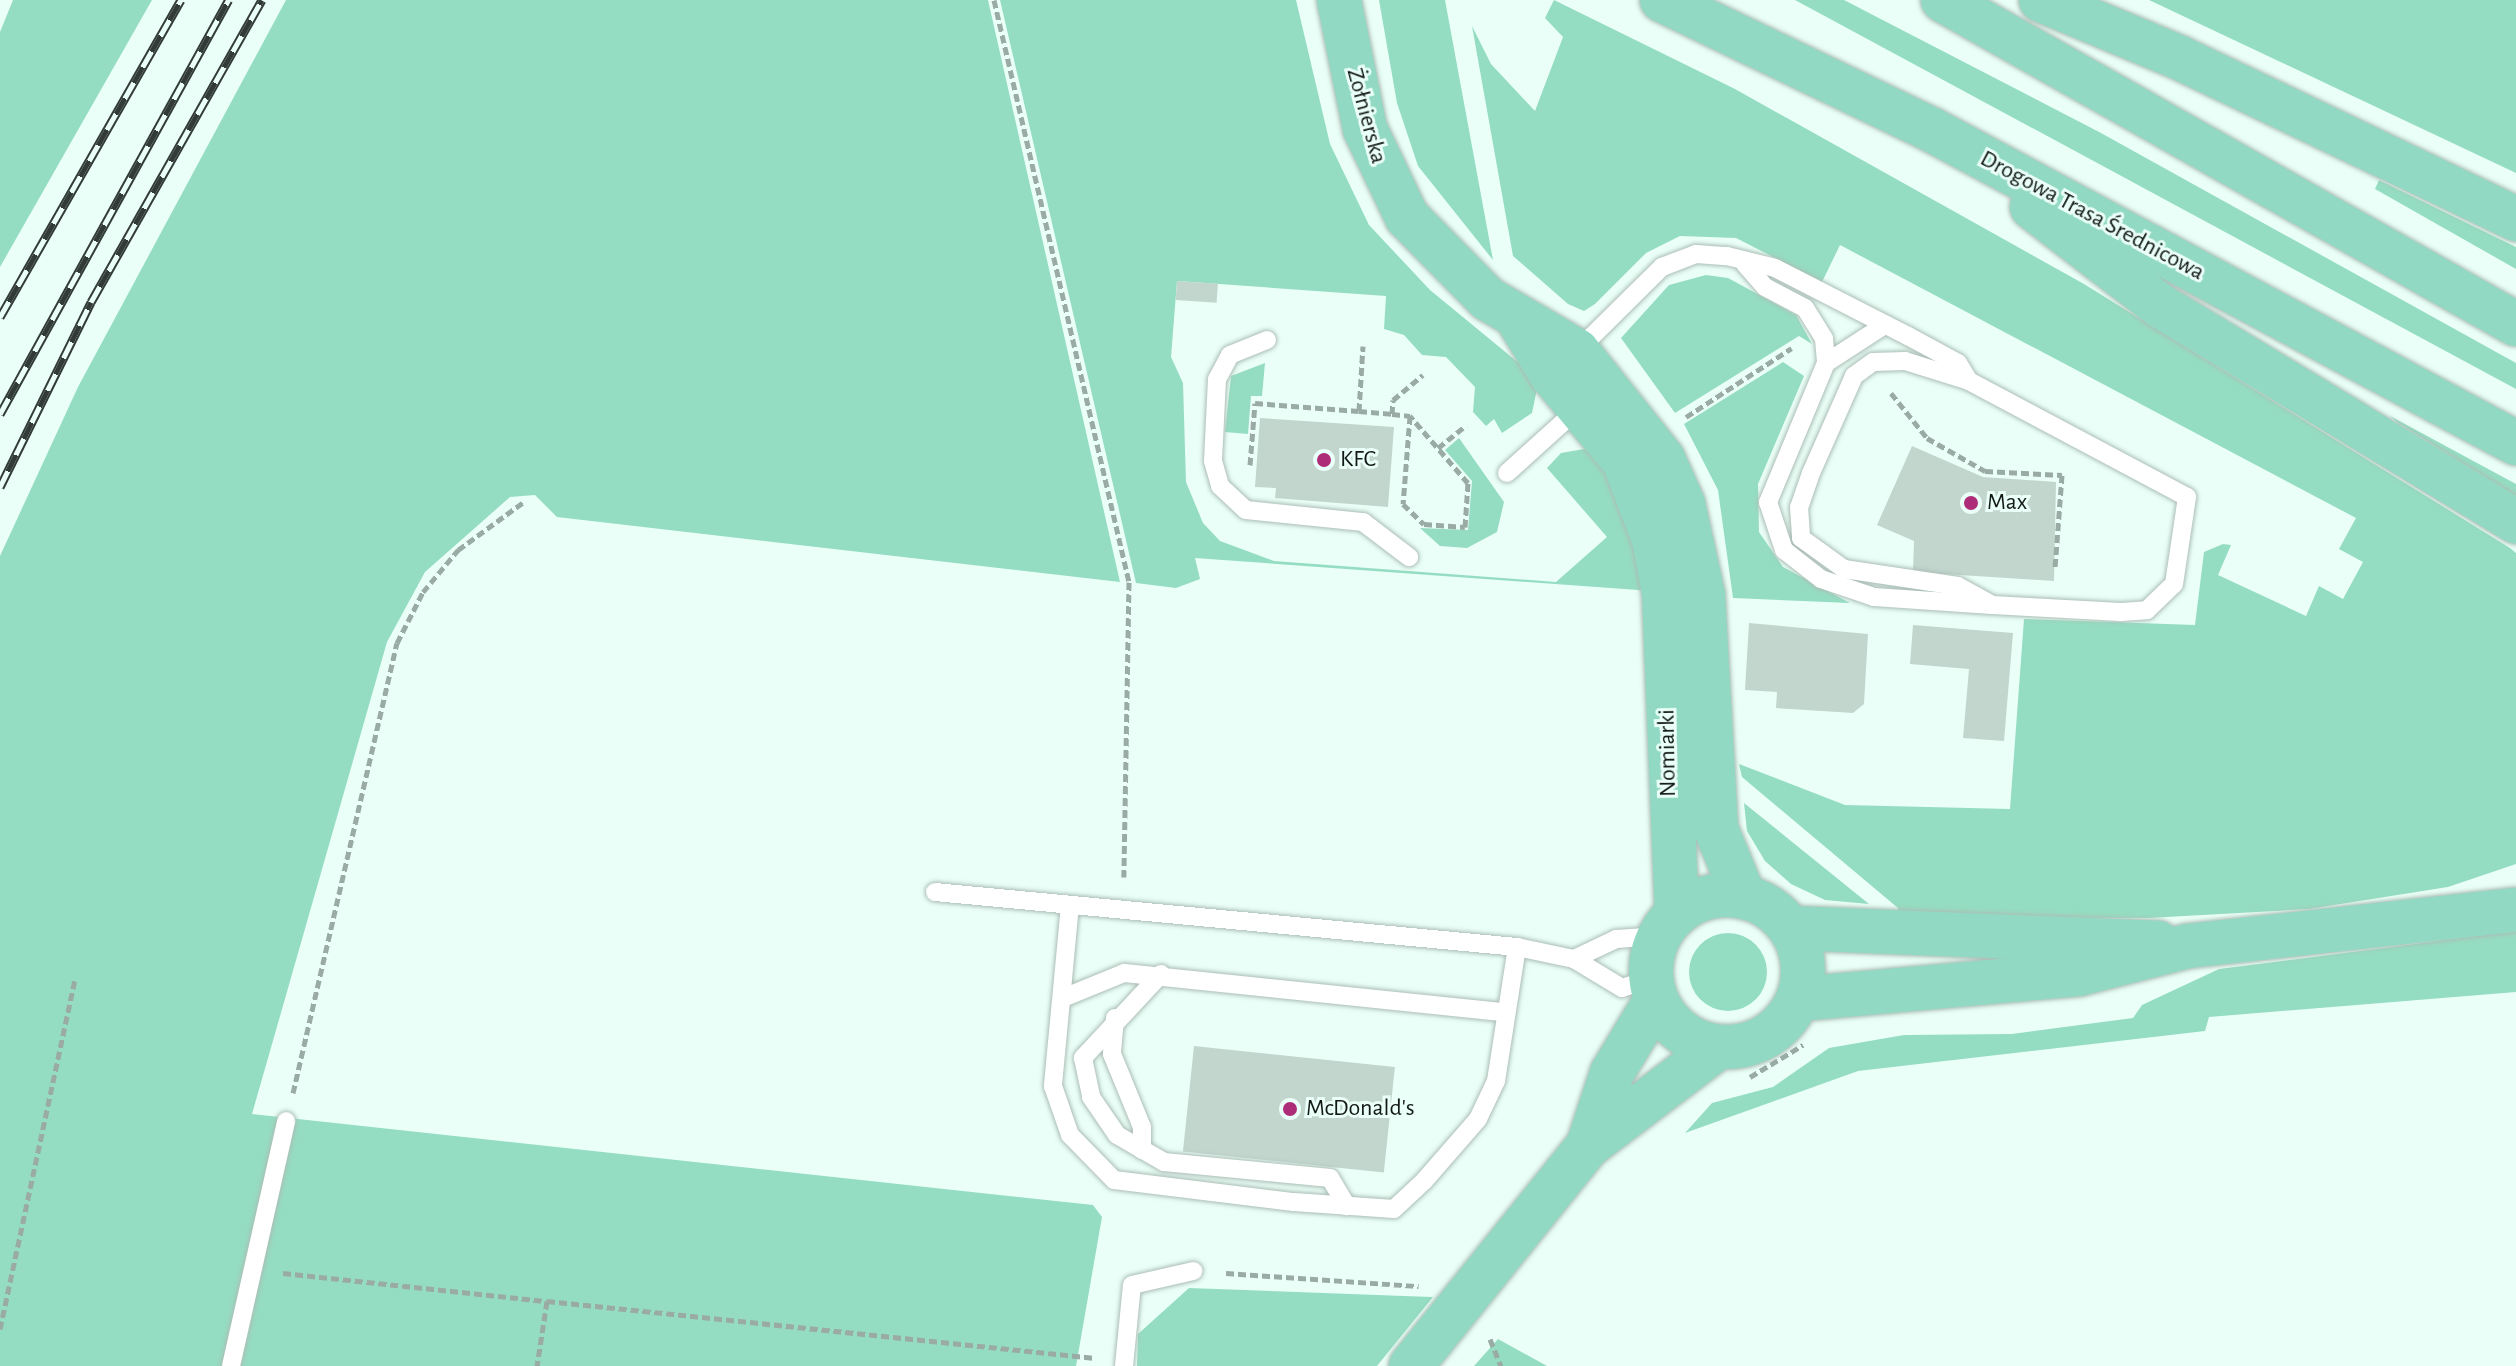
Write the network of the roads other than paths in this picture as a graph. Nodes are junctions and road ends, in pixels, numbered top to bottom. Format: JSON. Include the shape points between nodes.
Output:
{"nodes":[{"id":1,"x":1339,"y":0,"type":"edge"},
{"id":2,"x":1662,"y":0,"type":"edge"},
{"id":3,"x":1943,"y":0,"type":"edge"},
{"id":4,"x":2041,"y":0,"type":"edge"},
{"id":5,"x":1932,"y":130,"type":"junction"},
{"id":6,"x":2516,"y":219,"type":"edge"},
{"id":7,"x":1745,"y":264,"type":"junction"},
{"id":8,"x":1519,"y":321,"type":"junction"},
{"id":9,"x":2516,"y":324,"type":"edge"},
{"id":10,"x":1883,"y":326,"type":"junction"},
{"id":11,"x":1267,"y":340,"type":"dead end"},
{"id":12,"x":1577,"y":351,"type":"junction"},
{"id":13,"x":1826,"y":363,"type":"junction"},
{"id":14,"x":1969,"y":381,"type":"junction"},
{"id":15,"x":1582,"y":405,"type":"junction"},
{"id":16,"x":2516,"y":443,"type":"edge"},
{"id":17,"x":1507,"y":473,"type":"dead end"},
{"id":18,"x":2516,"y":521,"type":"edge"},
{"id":19,"x":1409,"y":557,"type":"dead end"},
{"id":20,"x":1683,"y":594,"type":"junction"},
{"id":21,"x":1992,"y":605,"type":"junction"},
{"id":22,"x":2516,"y":882,"type":"edge"},
{"id":23,"x":935,"y":892,"type":"dead end"},
{"id":24,"x":1744,"y":897,"type":"junction"},
{"id":25,"x":1070,"y":905,"type":"junction"},
{"id":26,"x":2516,"y":910,"type":"edge"},
{"id":27,"x":2428,"y":919,"type":"junction"},
{"id":28,"x":1669,"y":925,"type":"junction"},
{"id":29,"x":1791,"y":928,"type":"junction"},
{"id":30,"x":2188,"y":946,"type":"junction"},
{"id":31,"x":1517,"y":947,"type":"junction"},
{"id":32,"x":1574,"y":959,"type":"junction"},
{"id":33,"x":1161,"y":974,"type":"junction"},
{"id":34,"x":1653,"y":990,"type":"junction"},
{"id":35,"x":1063,"y":998,"type":"junction"},
{"id":36,"x":1799,"y":999,"type":"junction"},
{"id":37,"x":1502,"y":1012,"type":"junction"},
{"id":38,"x":1115,"y":1018,"type":"junction"},
{"id":39,"x":1717,"y":1048,"type":"junction"},
{"id":40,"x":286,"y":1121,"type":"road end"},
{"id":41,"x":1588,"y":1146,"type":"junction"},
{"id":42,"x":1142,"y":1150,"type":"junction"},
{"id":43,"x":1347,"y":1206,"type":"junction"},
{"id":44,"x":1193,"y":1271,"type":"road end"},
{"id":45,"x":231,"y":1366,"type":"edge"},
{"id":46,"x":1124,"y":1366,"type":"edge"},
{"id":47,"x":1411,"y":1366,"type":"edge"}],
"edges":[{"from":1,"to":8,"type":"main road","name":"Żołnierska","via":[[1365,129],[1393,194],[1427,241]]},
{"from":2,"to":5,"type":"main road","name":"Drogowa Trasa Średnicowa"},
{"from":3,"to":9,"type":"main road"},
{"from":4,"to":6,"type":"main road","via":[[2180,58]]},
{"from":5,"to":16,"type":"main road","name":"Drogowa Trasa Średnicowa"},
{"from":5,"to":18,"type":"main road","via":[[2162,307]]},
{"from":7,"to":10,"type":"lane","via":[[1775,268]]},
{"from":7,"to":12,"type":"lane","via":[[1696,254],[1662,267]]},
{"from":7,"to":13,"type":"lane","via":[[1817,321]]},
{"from":8,"to":12,"type":"main road","name":"Żołnierska"},
{"from":8,"to":15,"type":"main road","name":"Żołnierska","via":[[1551,374]]},
{"from":10,"to":13,"type":"lane"},
{"from":10,"to":14,"type":"lane","via":[[1958,363]]},
{"from":11,"to":19,"type":"lane","via":[[1230,355],[1217,379],[1216,476],[1246,510],[1363,522]]},
{"from":12,"to":20,"type":"main road","name":"Żołnierska","via":[[1663,459],[1683,504]]},
{"from":13,"to":21,"type":"lane","via":[[1768,502],[1784,550],[1851,591]]},
{"from":14,"to":21,"type":"lane","via":[[1888,359],[1854,376],[1803,495],[1798,525],[1817,556],[1844,569],[1958,586]]},
{"from":14,"to":21,"type":"lane","via":[[2187,497],[2174,584],[2147,610]]},
{"from":15,"to":17,"type":"lane"},
{"from":15,"to":20,"type":"main road","name":"Żołnierska","via":[[1624,461]]},
{"from":20,"to":24,"type":"main road","name":"Nomiarki","via":[[1716,829]]},
{"from":20,"to":28,"type":"main road","name":"Nomiarki"},
{"from":22,"to":27,"type":"main road"},
{"from":23,"to":25,"type":"lane"},
{"from":24,"to":28,"type":"main road","via":[[1707,898]]},
{"from":24,"to":29,"type":"main road","via":[[1772,909]]},
{"from":25,"to":31,"type":"lane"},
{"from":25,"to":35,"type":"lane"},
{"from":26,"to":27,"type":"main road"},
{"from":27,"to":30,"type":"main road"},
{"from":28,"to":32,"type":"lane","via":[[1616,939]]},
{"from":28,"to":34,"type":"main road"},
{"from":29,"to":30,"type":"main road","via":[[2075,934]]},
{"from":29,"to":36,"type":"main road","via":[[1802,963]]},
{"from":30,"to":36,"type":"main road","via":[[2079,974]]},
{"from":31,"to":32,"type":"lane"},
{"from":31,"to":37,"type":"lane"},
{"from":32,"to":34,"type":"lane","via":[[1622,988]]},
{"from":33,"to":35,"type":"lane","via":[[1124,973]]},
{"from":33,"to":37,"type":"lane"},
{"from":33,"to":38,"type":"lane"},
{"from":34,"to":39,"type":"main road","via":[[1672,1025]]},
{"from":34,"to":41,"type":"main road","via":[[1612,1073]]},
{"from":35,"to":43,"type":"lane","via":[[1053,1086],[1058,1112],[1091,1163],[1114,1180]]},
{"from":36,"to":39,"type":"main road","via":[[1782,1024],[1757,1042]]},
{"from":37,"to":43,"type":"lane","via":[[1496,1081],[1478,1119],[1394,1209]]},
{"from":38,"to":42,"type":"lane","via":[[1112,1054],[1142,1127]]},
{"from":38,"to":42,"type":"lane","via":[[1088,1046],[1085,1080],[1117,1135]]},
{"from":39,"to":41,"type":"main road"},
{"from":40,"to":45,"type":"lane"},
{"from":41,"to":47,"type":"main road"},
{"from":42,"to":43,"type":"lane","via":[[1164,1162],[1330,1178]]},
{"from":44,"to":46,"type":"lane","via":[[1132,1285]]}]}
